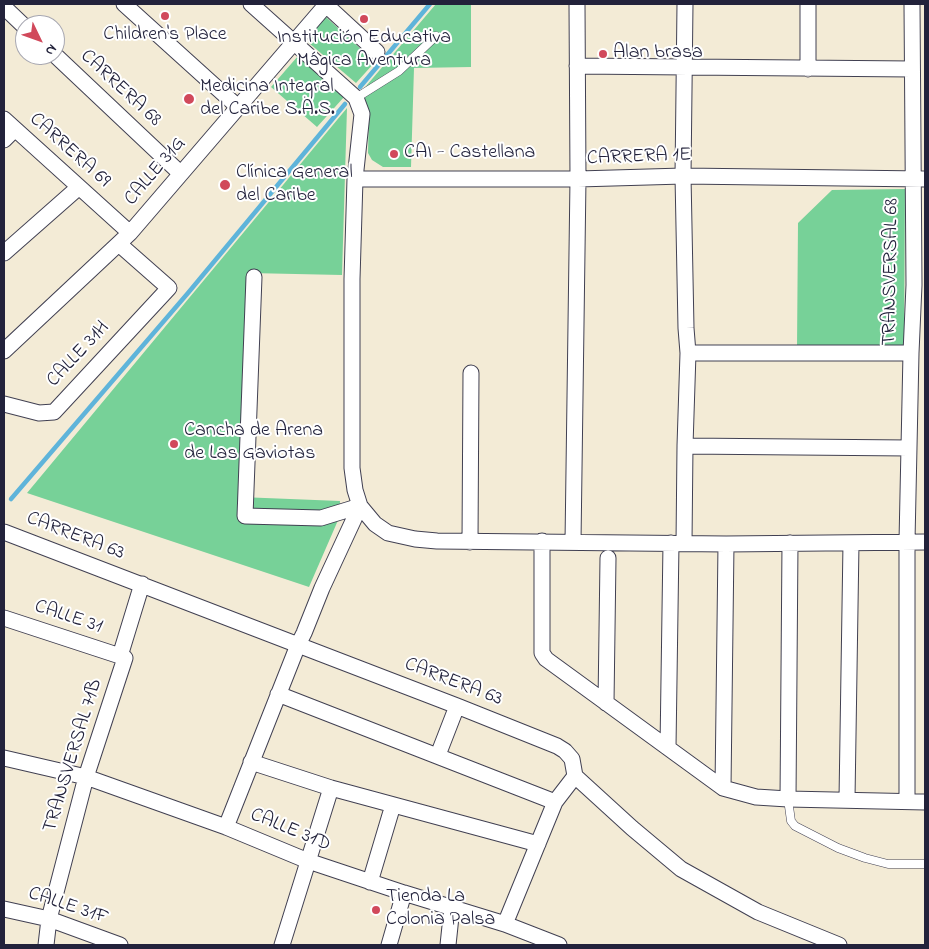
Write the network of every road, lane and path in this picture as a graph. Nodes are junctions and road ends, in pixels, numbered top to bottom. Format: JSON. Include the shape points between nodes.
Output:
{"nodes":[{"id":1,"x":124,"y":4,"type":"edge"},
{"id":2,"x":251,"y":4,"type":"edge"},
{"id":3,"x":326,"y":4,"type":"edge"},
{"id":4,"x":577,"y":4,"type":"edge"},
{"id":5,"x":685,"y":4,"type":"edge"},
{"id":6,"x":808,"y":4,"type":"edge"},
{"id":7,"x":912,"y":4,"type":"edge"},
{"id":8,"x":4,"y":7,"type":"edge"},
{"id":9,"x":15,"y":17,"type":"edge"},
{"id":10,"x":436,"y":36,"type":"dead end"},
{"id":11,"x":293,"y":43,"type":"junction"},
{"id":12,"x":377,"y":52,"type":"dead end"},
{"id":13,"x":65,"y":64,"type":"edge"},
{"id":14,"x":577,"y":66,"type":"junction"},
{"id":15,"x":685,"y":67,"type":"junction"},
{"id":16,"x":808,"y":69,"type":"junction"},
{"id":17,"x":912,"y":70,"type":"junction"},
{"id":18,"x":356,"y":98,"type":"junction"},
{"id":19,"x":238,"y":107,"type":"junction"},
{"id":20,"x":7,"y":129,"type":"edge"},
{"id":21,"x":180,"y":173,"type":"junction"},
{"id":22,"x":683,"y":176,"type":"junction"},
{"id":23,"x":355,"y":179,"type":"junction"},
{"id":24,"x":919,"y":179,"type":"edge"},
{"id":25,"x":578,"y":180,"type":"junction"},
{"id":26,"x":79,"y":187,"type":"junction"},
{"id":27,"x":125,"y":239,"type":"junction"},
{"id":28,"x":4,"y":253,"type":"edge"},
{"id":29,"x":254,"y":277,"type":"dead end"},
{"id":30,"x":920,"y":286,"type":"edge"},
{"id":31,"x":169,"y":288,"type":"joint"},
{"id":32,"x":4,"y":351,"type":"edge"},
{"id":33,"x":688,"y":353,"type":"junction"},
{"id":34,"x":911,"y":353,"type":"junction"},
{"id":35,"x":471,"y":373,"type":"dead end"},
{"id":36,"x":4,"y":404,"type":"edge"},
{"id":37,"x":685,"y":446,"type":"junction"},
{"id":38,"x":909,"y":448,"type":"junction"},
{"id":39,"x":360,"y":506,"type":"junction"},
{"id":40,"x":4,"y":532,"type":"edge"},
{"id":41,"x":542,"y":541,"type":"junction"},
{"id":42,"x":907,"y":541,"type":"junction"},
{"id":43,"x":470,"y":542,"type":"junction"},
{"id":44,"x":572,"y":542,"type":"junction"},
{"id":45,"x":925,"y":542,"type":"edge"},
{"id":46,"x":678,"y":543,"type":"junction"},
{"id":47,"x":790,"y":543,"type":"junction"},
{"id":48,"x":851,"y":543,"type":"junction"},
{"id":49,"x":726,"y":544,"type":"junction"},
{"id":50,"x":608,"y":558,"type":"dead end"},
{"id":51,"x":142,"y":584,"type":"junction"},
{"id":52,"x":4,"y":618,"type":"edge"},
{"id":53,"x":301,"y":639,"type":"junction"},
{"id":54,"x":120,"y":656,"type":"junction"},
{"id":55,"x":278,"y":694,"type":"junction"},
{"id":56,"x":606,"y":703,"type":"junction"},
{"id":57,"x":457,"y":706,"type":"junction"},
{"id":58,"x":668,"y":747,"type":"junction"},
{"id":59,"x":438,"y":755,"type":"junction"},
{"id":60,"x":4,"y":758,"type":"edge"},
{"id":61,"x":251,"y":762,"type":"junction"},
{"id":62,"x":575,"y":776,"type":"junction"},
{"id":63,"x":86,"y":777,"type":"junction"},
{"id":64,"x":331,"y":788,"type":"junction"},
{"id":65,"x":723,"y":788,"type":"junction"},
{"id":66,"x":788,"y":799,"type":"junction"},
{"id":67,"x":847,"y":799,"type":"junction"},
{"id":68,"x":907,"y":800,"type":"junction"},
{"id":69,"x":555,"y":802,"type":"junction"},
{"id":70,"x":925,"y":802,"type":"edge"},
{"id":71,"x":393,"y":805,"type":"junction"},
{"id":72,"x":226,"y":827,"type":"junction"},
{"id":73,"x":538,"y":844,"type":"junction"},
{"id":74,"x":308,"y":861,"type":"junction"},
{"id":75,"x":925,"y":864,"type":"edge"},
{"id":76,"x":370,"y":882,"type":"junction"},
{"id":77,"x":404,"y":894,"type":"junction"},
{"id":78,"x":452,"y":907,"type":"junction"},
{"id":79,"x":4,"y":909,"type":"edge"},
{"id":80,"x":49,"y":919,"type":"junction"},
{"id":81,"x":505,"y":924,"type":"junction"},
{"id":82,"x":46,"y":945,"type":"edge"},
{"id":83,"x":120,"y":945,"type":"edge"},
{"id":84,"x":282,"y":945,"type":"edge"},
{"id":85,"x":389,"y":945,"type":"edge"},
{"id":86,"x":448,"y":945,"type":"edge"},
{"id":87,"x":559,"y":945,"type":"edge"},
{"id":88,"x":839,"y":945,"type":"edge"}],
"edges":[{"from":1,"to":19,"type":"street"},
{"from":2,"to":11,"type":"street"},
{"from":3,"to":11,"type":"street","name":"CALLE 31G"},
{"from":3,"to":12,"type":"street"},
{"from":4,"to":14,"type":"street"},
{"from":5,"to":15,"type":"street"},
{"from":6,"to":16,"type":"street"},
{"from":7,"to":17,"type":"street","name":"TRANSVERSAL 68"},
{"from":8,"to":9,"type":"street"},
{"from":10,"to":18,"type":"lane","via":[[399,71]]},
{"from":11,"to":18,"type":"street"},
{"from":11,"to":19,"type":"street","name":"CALLE 31G"},
{"from":13,"to":21,"type":"street","name":"CARRERA 68"},
{"from":14,"to":15,"type":"street"},
{"from":14,"to":25,"type":"street"},
{"from":15,"to":16,"type":"street"},
{"from":15,"to":22,"type":"street"},
{"from":16,"to":17,"type":"street"},
{"from":17,"to":24,"type":"street","name":"TRANSVERSAL 68"},
{"from":18,"to":23,"type":"street","via":[[362,114]]},
{"from":19,"to":21,"type":"street","name":"CALLE 31G"},
{"from":20,"to":26,"type":"street","name":"CARRERA 69"},
{"from":21,"to":27,"type":"street","name":"CALLE 31G"},
{"from":22,"to":24,"type":"street","name":"CARRERA 1E"},
{"from":22,"to":25,"type":"street","name":"CARRERA 1E"},
{"from":22,"to":33,"type":"street"},
{"from":23,"to":25,"type":"street","name":"CARRERA 1E"},
{"from":23,"to":39,"type":"street","via":[[352,468]]},
{"from":24,"to":30,"type":"street","name":"TRANSVERSAL 68"},
{"from":25,"to":44,"type":"street"},
{"from":26,"to":27,"type":"street","name":"CARRERA 69"},
{"from":26,"to":28,"type":"street"},
{"from":27,"to":31,"type":"street","name":"CARRERA 69"},
{"from":27,"to":32,"type":"street","name":"CALLE 31G"},
{"from":29,"to":39,"type":"street","via":[[245,516],[321,518]]},
{"from":30,"to":34,"type":"street","name":"TRANSVERSAL 68"},
{"from":31,"to":36,"type":"street","name":"CALLE 31H","via":[[54,412],[39,414]]},
{"from":33,"to":34,"type":"street"},
{"from":33,"to":37,"type":"street"},
{"from":34,"to":38,"type":"street","name":"TRANSVERSAL 68"},
{"from":35,"to":43,"type":"street"},
{"from":37,"to":38,"type":"street"},
{"from":37,"to":46,"type":"street"},
{"from":38,"to":42,"type":"street","name":"TRANSVERSAL 68"},
{"from":39,"to":43,"type":"street","via":[[375,524],[388,533],[415,539]]},
{"from":39,"to":53,"type":"street"},
{"from":40,"to":51,"type":"street","name":"CARRERA 63"},
{"from":41,"to":43,"type":"street"},
{"from":41,"to":44,"type":"street"},
{"from":41,"to":56,"type":"street","via":[[542,653]]},
{"from":42,"to":45,"type":"street"},
{"from":42,"to":48,"type":"street"},
{"from":42,"to":68,"type":"street","name":"TRANSVERSAL 68"},
{"from":44,"to":46,"type":"street"},
{"from":46,"to":49,"type":"street"},
{"from":46,"to":58,"type":"street"},
{"from":47,"to":48,"type":"street"},
{"from":47,"to":49,"type":"street"},
{"from":47,"to":66,"type":"street"},
{"from":48,"to":67,"type":"street"},
{"from":49,"to":65,"type":"street"},
{"from":50,"to":56,"type":"street"},
{"from":51,"to":53,"type":"street","name":"CARRERA 63"},
{"from":51,"to":54,"type":"street","name":"TRANSVERSAL 71B"},
{"from":52,"to":54,"type":"street","name":"CALLE 31"},
{"from":53,"to":55,"type":"street"},
{"from":53,"to":57,"type":"street","name":"CARRERA 63"},
{"from":54,"to":63,"type":"street","name":"TRANSVERSAL 71B","via":[[125,658]]},
{"from":55,"to":59,"type":"street"},
{"from":55,"to":61,"type":"street"},
{"from":56,"to":58,"type":"street"},
{"from":57,"to":59,"type":"street"},
{"from":57,"to":62,"type":"street","name":"CARRERA 63","via":[[557,746],[572,759]]},
{"from":58,"to":65,"type":"street"},
{"from":59,"to":69,"type":"street"},
{"from":60,"to":63,"type":"street","name":"CALLE 31D"},
{"from":61,"to":64,"type":"street"},
{"from":61,"to":72,"type":"street"},
{"from":62,"to":69,"type":"street"},
{"from":62,"to":88,"type":"street","name":"CARRERA 63","via":[[681,869],[758,912]]},
{"from":63,"to":72,"type":"street","name":"CALLE 31D"},
{"from":63,"to":80,"type":"street","name":"TRANSVERSAL 71B"},
{"from":64,"to":71,"type":"street"},
{"from":64,"to":74,"type":"street"},
{"from":65,"to":66,"type":"street","via":[[756,797]]},
{"from":66,"to":67,"type":"street"},
{"from":66,"to":75,"type":"lane","via":[[791,821],[795,826],[838,848],[888,864]]},
{"from":67,"to":68,"type":"street"},
{"from":68,"to":70,"type":"street"},
{"from":69,"to":73,"type":"street"},
{"from":71,"to":73,"type":"street"},
{"from":71,"to":76,"type":"street"},
{"from":72,"to":74,"type":"street","name":"CALLE 31D"},
{"from":73,"to":81,"type":"street"},
{"from":74,"to":76,"type":"street","name":"CALLE 31D"},
{"from":74,"to":84,"type":"street"},
{"from":76,"to":77,"type":"street","name":"CALLE 31D"},
{"from":77,"to":78,"type":"street","name":"CALLE 31D"},
{"from":77,"to":85,"type":"street"},
{"from":78,"to":81,"type":"street","name":"CALLE 31D"},
{"from":78,"to":86,"type":"street"},
{"from":79,"to":80,"type":"street","name":"CALLE 31F"},
{"from":80,"to":82,"type":"street","name":"TRANSVERSAL 71B"},
{"from":80,"to":83,"type":"street","name":"CALLE 31F"},
{"from":81,"to":87,"type":"street","name":"CALLE 31D"}]}
